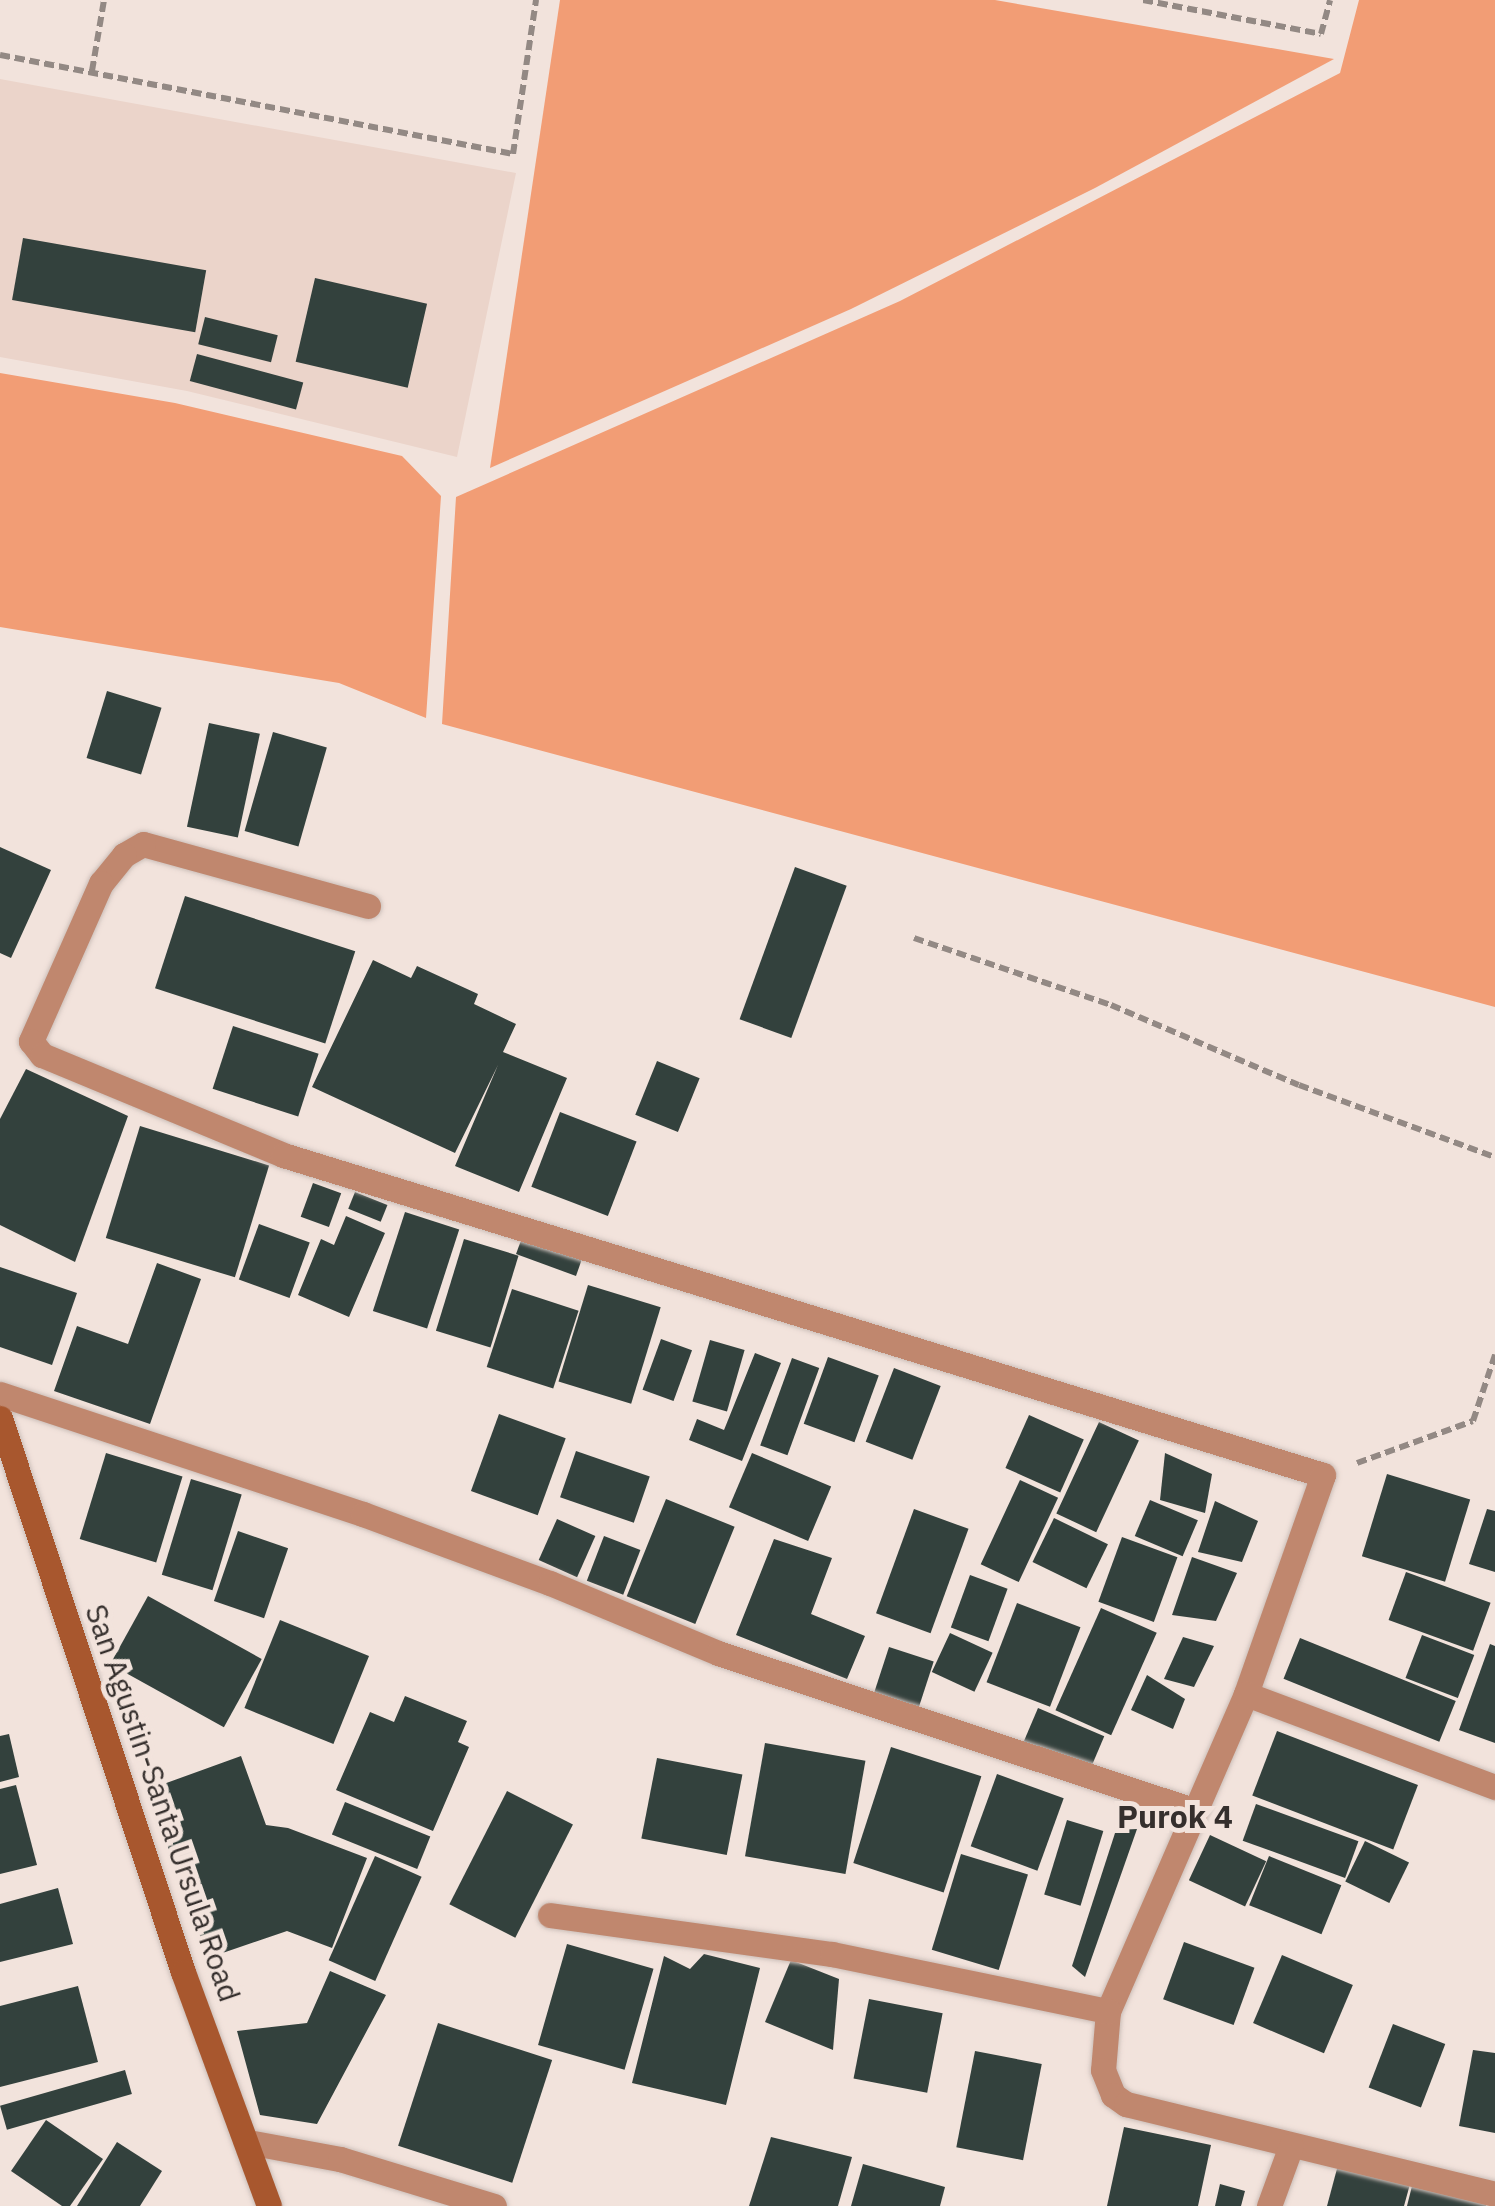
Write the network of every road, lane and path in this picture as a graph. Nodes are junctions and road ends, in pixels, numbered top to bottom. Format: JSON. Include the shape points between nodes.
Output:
{"nodes":[{"id":1,"x":104,"y":0,"type":"edge"},
{"id":2,"x":536,"y":0,"type":"edge"},
{"id":3,"x":1142,"y":0,"type":"edge"},
{"id":4,"x":1330,"y":0,"type":"edge"},
{"id":5,"x":0,"y":55,"type":"edge"},
{"id":6,"x":92,"y":71,"type":"junction"},
{"id":7,"x":368,"y":906,"type":"dead end"},
{"id":8,"x":914,"y":938,"type":"dead end"},
{"id":9,"x":1495,"y":1157,"type":"edge"},
{"id":10,"x":1495,"y":1355,"type":"edge"},
{"id":11,"x":0,"y":1394,"type":"edge"},
{"id":12,"x":0,"y":1418,"type":"edge"},
{"id":13,"x":1323,"y":1475,"type":"junction"},
{"id":14,"x":1246,"y":1694,"type":"junction"},
{"id":15,"x":1495,"y":1788,"type":"edge"},
{"id":16,"x":1192,"y":1810,"type":"junction"},
{"id":17,"x":550,"y":1915,"type":"dead end"},
{"id":18,"x":1108,"y":2011,"type":"junction"},
{"id":19,"x":248,"y":2142,"type":"junction"},
{"id":20,"x":1291,"y":2146,"type":"junction"},
{"id":21,"x":1495,"y":2194,"type":"edge"},
{"id":22,"x":269,"y":2206,"type":"edge"},
{"id":23,"x":494,"y":2206,"type":"edge"},
{"id":24,"x":1269,"y":2206,"type":"edge"}],
"edges":[{"from":1,"to":6,"type":"path"},
{"from":2,"to":6,"type":"path","via":[[513,154]]},
{"from":3,"to":4,"type":"path","via":[[1321,34]]},
{"from":5,"to":6,"type":"path"},
{"from":7,"to":13,"type":"street","via":[[143,844],[124,854],[101,883],[31,1042],[42,1054],[283,1155]]},
{"from":8,"to":9,"type":"path","via":[[1110,1005],[1299,1085]]},
{"from":10,"to":13,"type":"path","via":[[1473,1421]]},
{"from":11,"to":16,"type":"street","via":[[364,1514],[718,1654]]},
{"from":12,"to":19,"type":"street","name":"San Agustin-Santa Ursula Road","via":[[183,1972]]},
{"from":13,"to":14,"type":"street"},
{"from":14,"to":15,"type":"street"},
{"from":14,"to":16,"type":"street"},
{"from":16,"to":18,"type":"street"},
{"from":17,"to":18,"type":"street","via":[[832,1954]]},
{"from":18,"to":20,"type":"street","via":[[1102,2070],[1113,2095],[1126,2104]]},
{"from":19,"to":22,"type":"street","name":"San Agustin-Santa Ursula Road"},
{"from":19,"to":23,"type":"street","via":[[340,2159]]},
{"from":20,"to":21,"type":"street"},
{"from":20,"to":24,"type":"street"}]}
